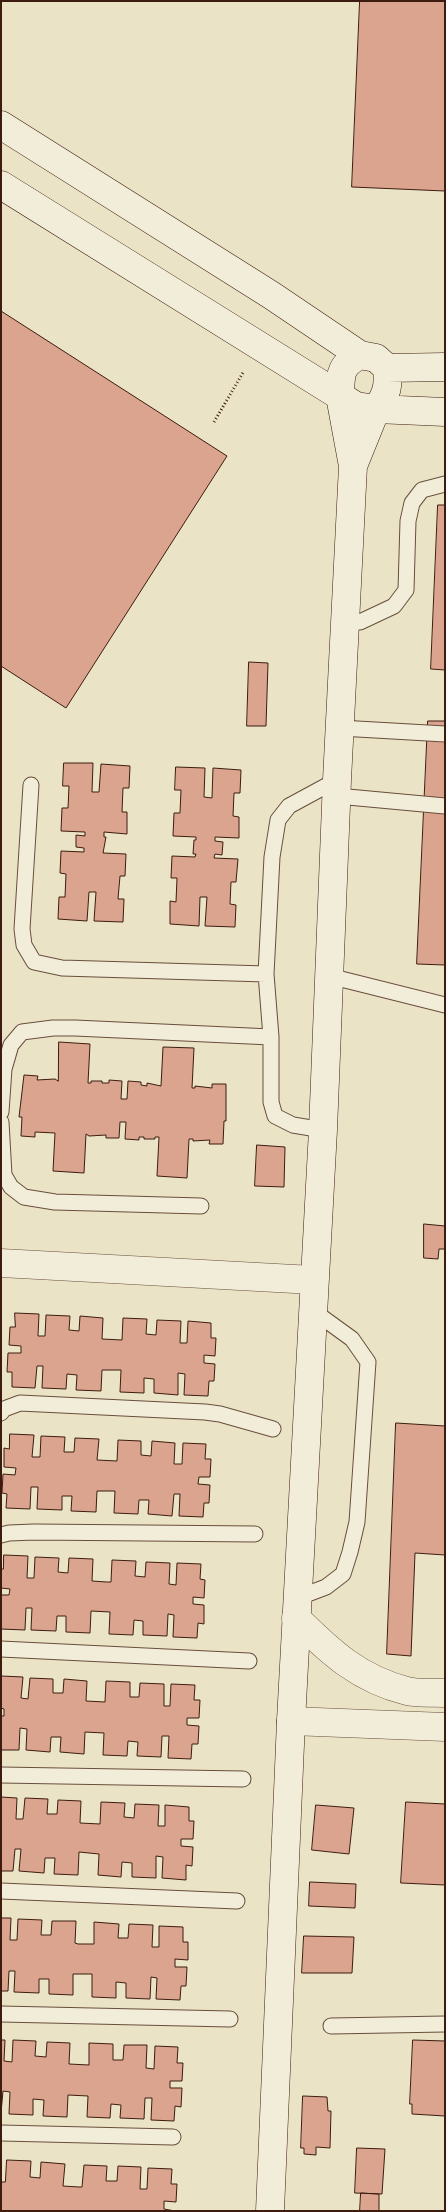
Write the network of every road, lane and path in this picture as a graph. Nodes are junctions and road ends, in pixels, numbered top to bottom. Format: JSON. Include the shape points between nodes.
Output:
{"nodes":[{"id":1,"x":1,"y":125,"type":"edge"},
{"id":2,"x":1,"y":184,"type":"edge"},
{"id":3,"x":259,"y":346,"type":"junction"},
{"id":4,"x":360,"y":355,"type":"junction"},
{"id":5,"x":445,"y":367,"type":"edge"},
{"id":6,"x":387,"y":368,"type":"junction"},
{"id":7,"x":340,"y":396,"type":"junction"},
{"id":8,"x":376,"y":409,"type":"junction"},
{"id":9,"x":445,"y":412,"type":"edge"},
{"id":10,"x":214,"y":422,"type":"dead end"},
{"id":11,"x":353,"y":466,"type":"junction"},
{"id":12,"x":445,"y":484,"type":"edge"},
{"id":13,"x":346,"y":622,"type":"junction"},
{"id":14,"x":340,"y":728,"type":"junction"},
{"id":15,"x":445,"y":734,"type":"edge"},
{"id":16,"x":30,"y":785,"type":"dead end"},
{"id":17,"x":337,"y":788,"type":"junction"},
{"id":18,"x":445,"y":806,"type":"edge"},
{"id":19,"x":266,"y":974,"type":"junction"},
{"id":20,"x":329,"y":976,"type":"junction"},
{"id":21,"x":445,"y":1005,"type":"edge"},
{"id":22,"x":270,"y":1038,"type":"junction"},
{"id":23,"x":1,"y":1112,"type":"edge"},
{"id":24,"x":1,"y":1122,"type":"edge"},
{"id":25,"x":323,"y":1130,"type":"junction"},
{"id":26,"x":200,"y":1206,"type":"dead end"},
{"id":27,"x":1,"y":1263,"type":"edge"},
{"id":28,"x":313,"y":1280,"type":"junction"},
{"id":29,"x":312,"y":1310,"type":"junction"},
{"id":30,"x":1,"y":1414,"type":"edge"},
{"id":31,"x":272,"y":1429,"type":"dead end"},
{"id":32,"x":255,"y":1534,"type":"dead end"},
{"id":33,"x":1,"y":1535,"type":"edge"},
{"id":34,"x":297,"y":1608,"type":"junction"},
{"id":35,"x":1,"y":1649,"type":"edge"},
{"id":36,"x":249,"y":1661,"type":"dead end"},
{"id":37,"x":445,"y":1693,"type":"edge"},
{"id":38,"x":291,"y":1721,"type":"junction"},
{"id":39,"x":445,"y":1727,"type":"edge"},
{"id":40,"x":1,"y":1775,"type":"edge"},
{"id":41,"x":243,"y":1779,"type":"dead end"},
{"id":42,"x":1,"y":1891,"type":"edge"},
{"id":43,"x":236,"y":1901,"type":"dead end"},
{"id":44,"x":1,"y":2014,"type":"edge"},
{"id":45,"x":230,"y":2019,"type":"dead end"},
{"id":46,"x":445,"y":2024,"type":"edge"},
{"id":47,"x":331,"y":2026,"type":"dead end"},
{"id":48,"x":1,"y":2133,"type":"edge"},
{"id":49,"x":173,"y":2137,"type":"dead end"},
{"id":50,"x":270,"y":2211,"type":"edge"}],
"edges":[{"from":1,"to":4,"type":"street"},
{"from":2,"to":3,"type":"street"},
{"from":3,"to":7,"type":"street"},
{"from":3,"to":10,"type":"path"},
{"from":4,"to":6,"type":"street","via":[[376,358]]},
{"from":4,"to":7,"type":"street","via":[[347,362],[341,372]]},
{"from":5,"to":6,"type":"street"},
{"from":6,"to":8,"type":"street","via":[[389,383],[385,397]]},
{"from":7,"to":8,"type":"street","via":[[356,406]]},
{"from":7,"to":11,"type":"street"},
{"from":8,"to":9,"type":"street"},
{"from":8,"to":11,"type":"street"},
{"from":11,"to":13,"type":"street"},
{"from":12,"to":13,"type":"lane","via":[[422,490],[412,503],[408,521],[406,590],[394,606],[360,622]]},
{"from":13,"to":14,"type":"street"},
{"from":14,"to":15,"type":"lane"},
{"from":14,"to":17,"type":"street"},
{"from":16,"to":19,"type":"lane","via":[[22,929],[24,945],[34,962],[62,968]]},
{"from":17,"to":18,"type":"lane"},
{"from":17,"to":19,"type":"lane","via":[[289,806],[278,820],[272,857]]},
{"from":17,"to":20,"type":"street"},
{"from":19,"to":22,"type":"lane"},
{"from":20,"to":21,"type":"lane"},
{"from":20,"to":25,"type":"street"},
{"from":22,"to":23,"type":"lane","via":[[75,1028],[22,1032],[11,1045],[4,1069]]},
{"from":22,"to":25,"type":"lane","via":[[271,1102],[276,1116],[293,1125]]},
{"from":24,"to":26,"type":"lane","via":[[4,1174],[11,1187],[24,1198],[55,1202]]},
{"from":25,"to":28,"type":"street"},
{"from":27,"to":28,"type":"street"},
{"from":28,"to":29,"type":"street"},
{"from":29,"to":34,"type":"street"},
{"from":29,"to":34,"type":"lane","via":[[352,1339],[368,1362],[357,1522],[344,1574]]},
{"from":30,"to":31,"type":"lane","via":[[20,1403],[205,1412]]},
{"from":32,"to":33,"type":"lane","via":[[34,1532]]},
{"from":34,"to":37,"type":"street","via":[[342,1662],[372,1679],[408,1691]]},
{"from":34,"to":38,"type":"street"},
{"from":35,"to":36,"type":"lane"},
{"from":38,"to":39,"type":"street"},
{"from":38,"to":50,"type":"street"},
{"from":40,"to":41,"type":"lane"},
{"from":42,"to":43,"type":"lane"},
{"from":44,"to":45,"type":"lane"},
{"from":46,"to":47,"type":"lane"},
{"from":48,"to":49,"type":"lane"}]}
